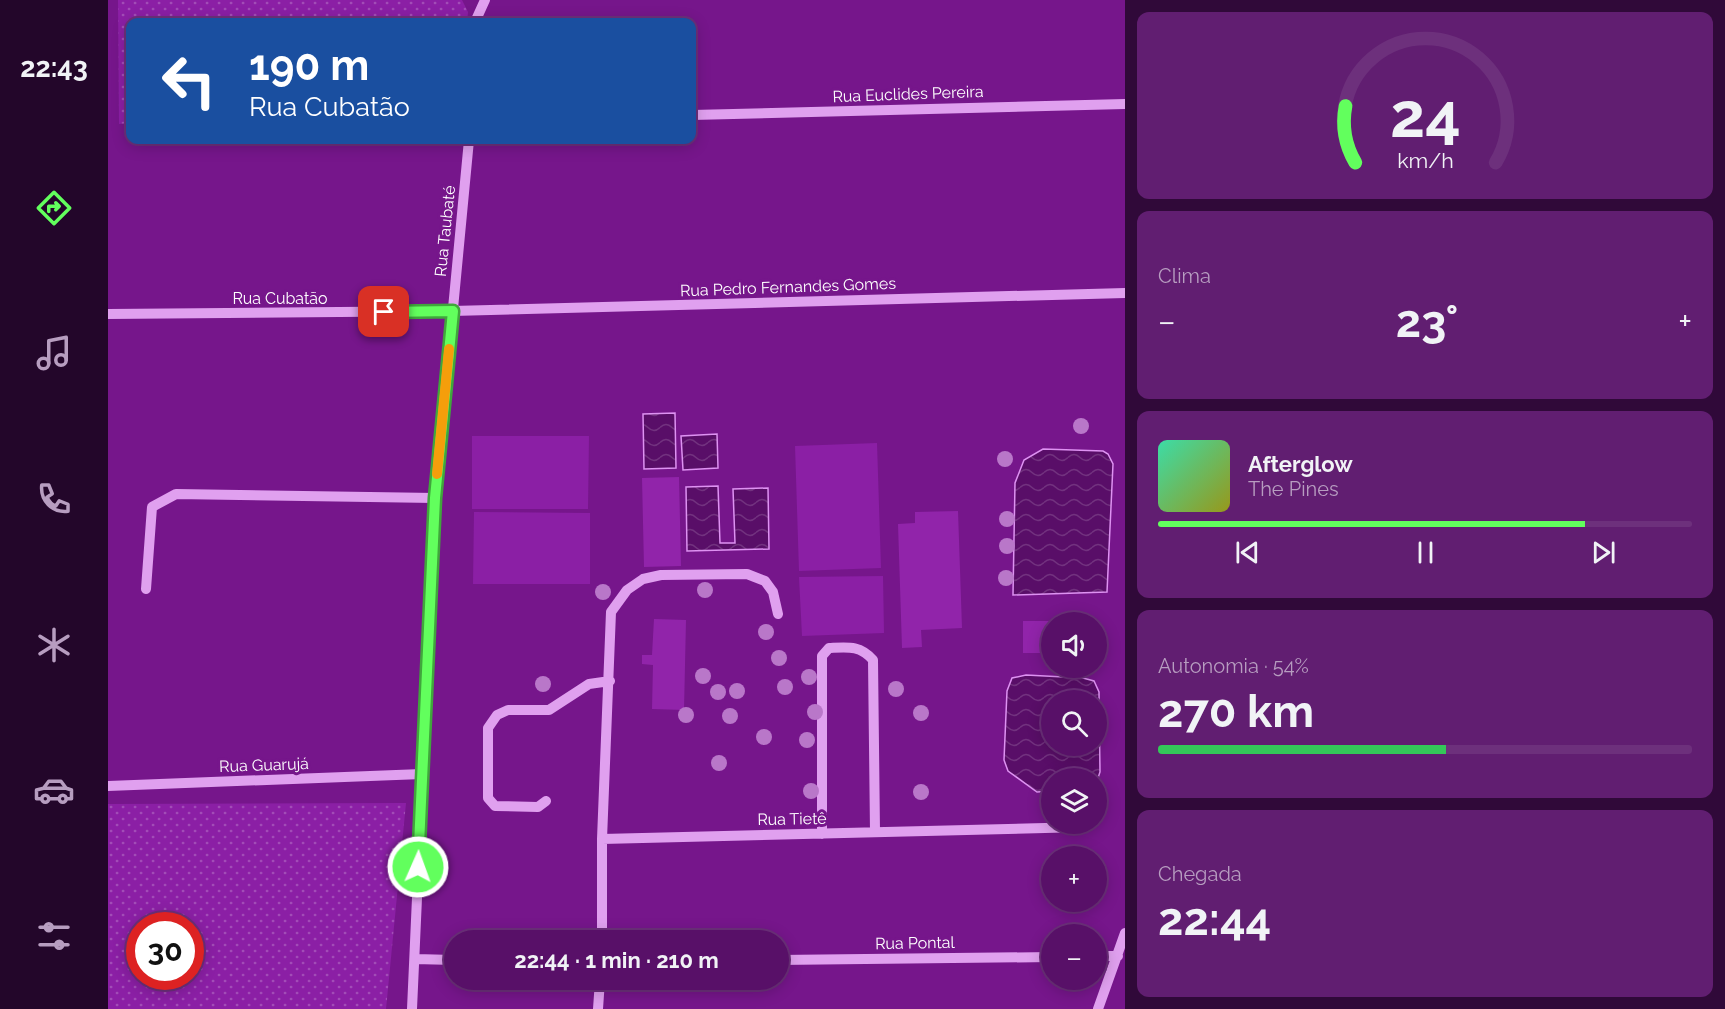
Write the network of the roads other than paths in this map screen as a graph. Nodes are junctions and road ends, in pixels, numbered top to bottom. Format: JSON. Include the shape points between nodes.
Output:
{"nodes":[{"id":1,"x":485,"y":0,"type":"edge"},
{"id":2,"x":477,"y":18,"type":"edge"},
{"id":3,"x":1125,"y":104,"type":"edge"},
{"id":4,"x":696,"y":115,"type":"edge"},
{"id":5,"x":469,"y":144,"type":"edge"},
{"id":6,"x":1125,"y":293,"type":"edge"},
{"id":7,"x":453,"y":311,"type":"junction"},
{"id":8,"x":108,"y":314,"type":"edge"},
{"id":9,"x":435,"y":498,"type":"junction"},
{"id":10,"x":146,"y":589,"type":"dead end"},
{"id":11,"x":778,"y":614,"type":"dead end"},
{"id":12,"x":610,"y":681,"type":"junction"},
{"id":13,"x":422,"y":774,"type":"junction"},
{"id":14,"x":108,"y":786,"type":"edge"},
{"id":15,"x":546,"y":801,"type":"dead end"},
{"id":16,"x":1041,"y":828,"type":"edge"},
{"id":17,"x":875,"y":832,"type":"junction"},
{"id":18,"x":822,"y":834,"type":"junction"},
{"id":19,"x":602,"y":839,"type":"junction"},
{"id":20,"x":602,"y":930,"type":"edge"},
{"id":21,"x":1125,"y":933,"type":"edge"},
{"id":22,"x":1107,"y":956,"type":"edge"},
{"id":23,"x":1118,"y":956,"type":"junction"},
{"id":24,"x":1041,"y":957,"type":"edge"},
{"id":25,"x":415,"y":959,"type":"junction"},
{"id":26,"x":444,"y":960,"type":"edge"},
{"id":27,"x":789,"y":960,"type":"edge"},
{"id":28,"x":599,"y":990,"type":"edge"},
{"id":29,"x":412,"y":1009,"type":"edge"},
{"id":30,"x":598,"y":1009,"type":"edge"},
{"id":31,"x":1098,"y":1009,"type":"edge"}],
"edges":[{"from":1,"to":2,"type":"street"},
{"from":3,"to":4,"type":"street","name":"Rua Euclides Pereira"},
{"from":5,"to":7,"type":"street","name":"Rua Taubaté"},
{"from":6,"to":7,"type":"street","name":"Rua Pedro Fernandes Gomes"},
{"from":7,"to":8,"type":"street","name":"Rua Cubatão"},
{"from":7,"to":9,"type":"street","name":"Rua Taubaté"},
{"from":9,"to":10,"type":"street","via":[[176,494],[152,507]]},
{"from":9,"to":13,"type":"street","name":"Rua Taubaté"},
{"from":11,"to":12,"type":"street","via":[[773,592],[765,581],[747,574],[661,575],[643,579],[627,590],[611,612]]},
{"from":12,"to":15,"type":"street","via":[[589,684],[549,710],[508,710],[497,715],[488,728],[488,798],[495,806],[538,807]]},
{"from":12,"to":19,"type":"street"},
{"from":13,"to":14,"type":"street","name":"Rua Guarujá"},
{"from":13,"to":25,"type":"street","name":"Rua Taubaté"},
{"from":16,"to":17,"type":"street","name":"Rua Tietê"},
{"from":17,"to":18,"type":"street","name":"Rua Tietê"},
{"from":17,"to":18,"type":"street","via":[[873,660],[865,651],[847,647],[829,648],[822,656]]},
{"from":18,"to":19,"type":"street","name":"Rua Tietê"},
{"from":19,"to":20,"type":"street"},
{"from":21,"to":23,"type":"street"},
{"from":22,"to":23,"type":"street"},
{"from":23,"to":31,"type":"street"},
{"from":24,"to":27,"type":"street","name":"Rua Pontal"},
{"from":25,"to":26,"type":"street"},
{"from":25,"to":29,"type":"street","name":"Rua Taubaté"},
{"from":28,"to":30,"type":"street"}]}
